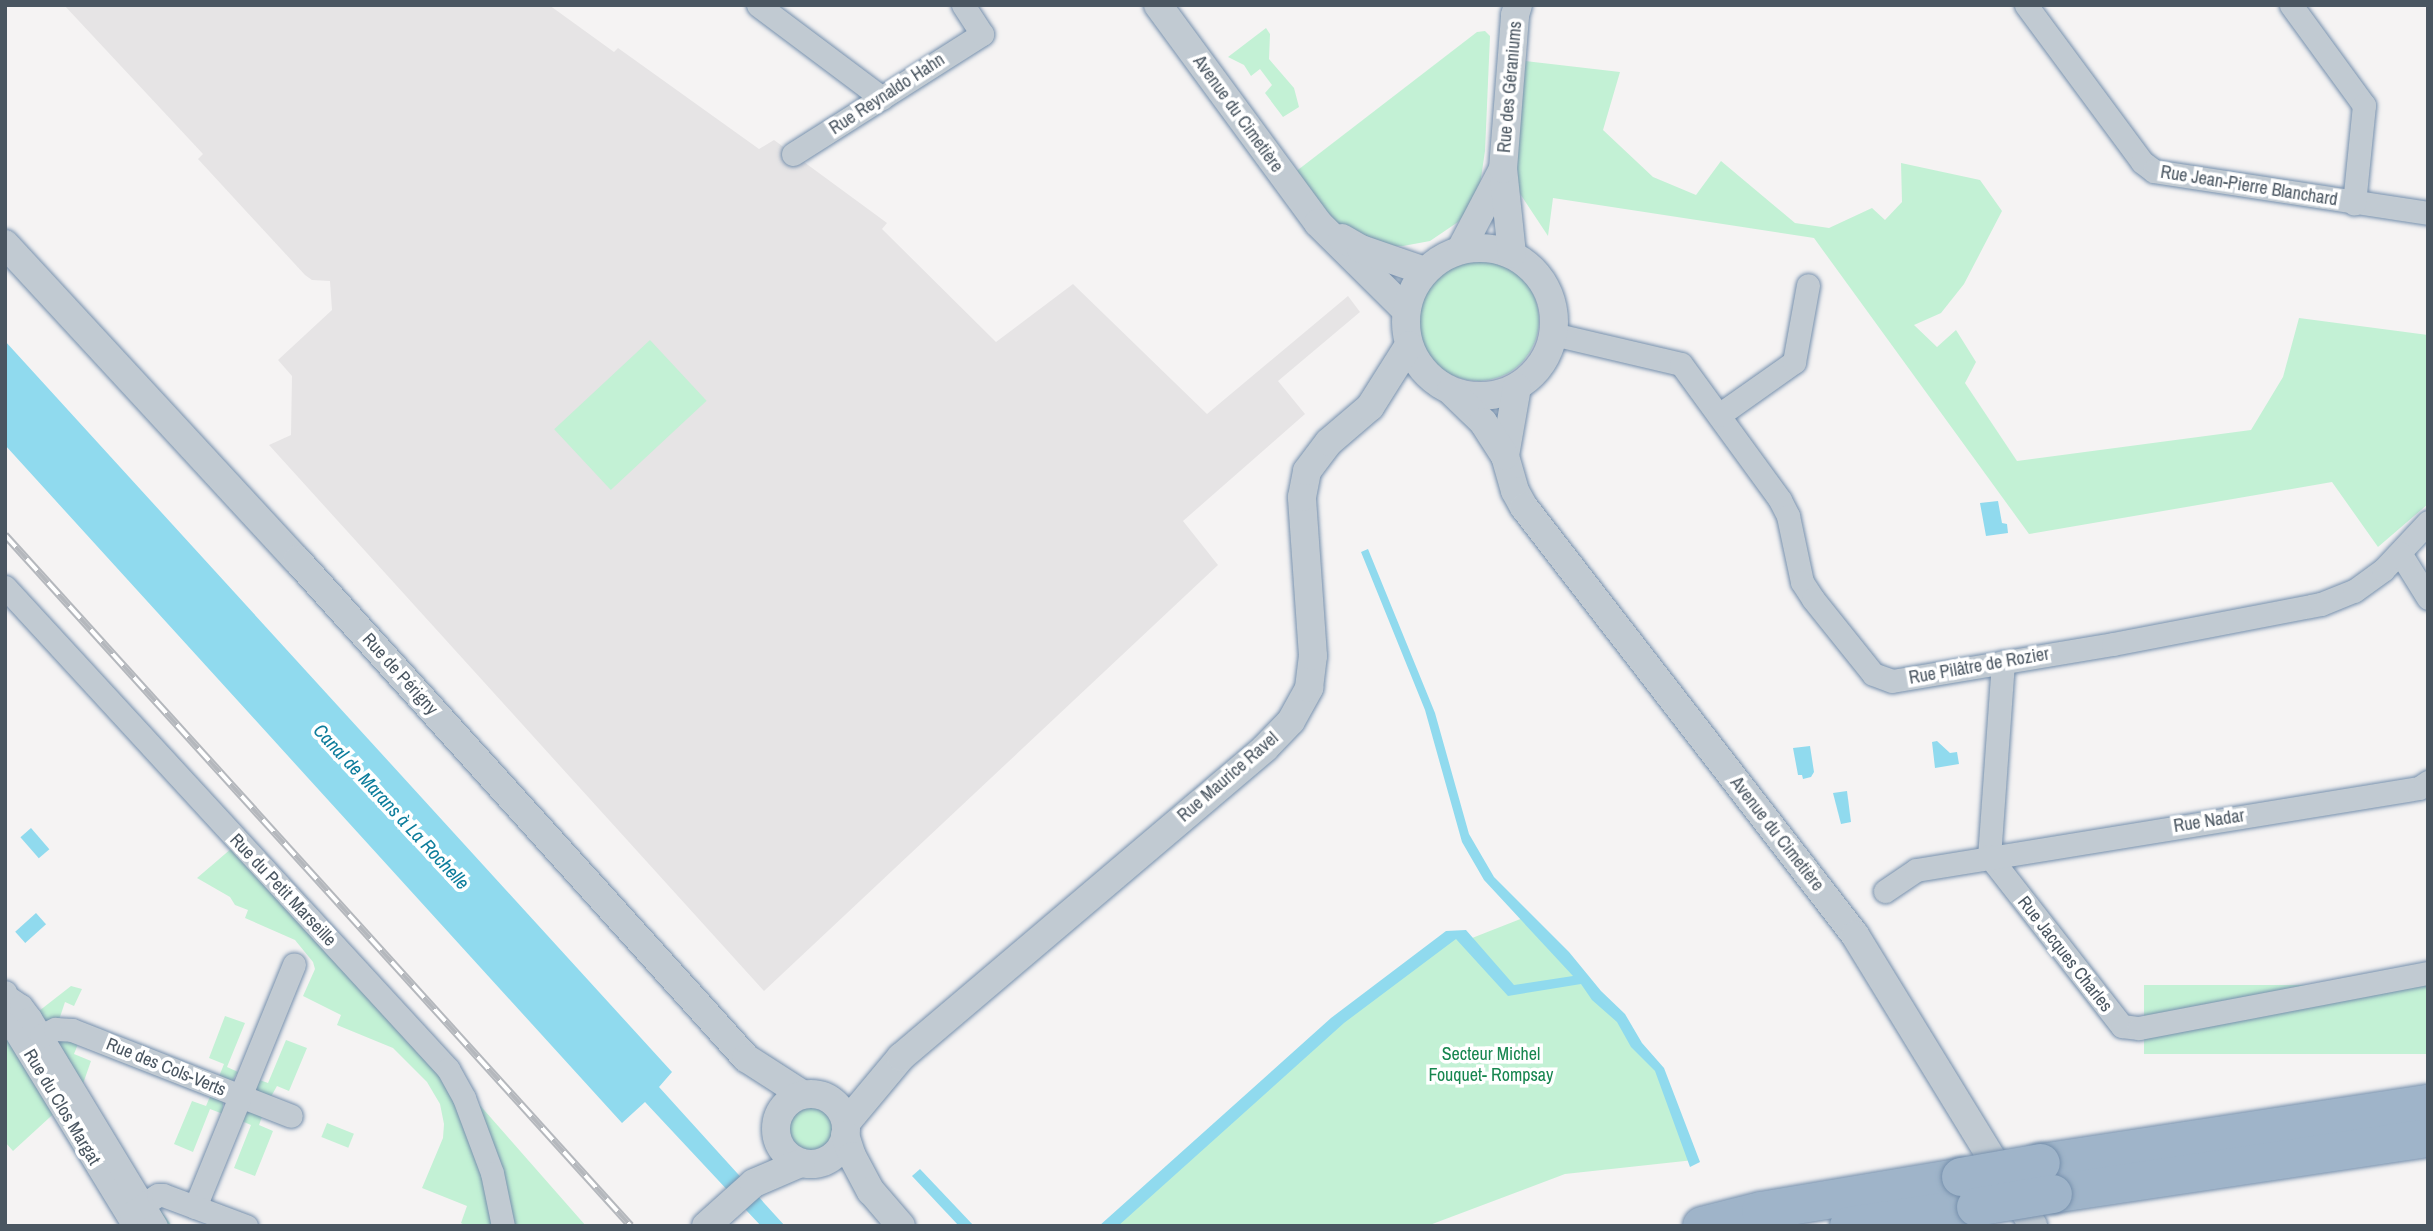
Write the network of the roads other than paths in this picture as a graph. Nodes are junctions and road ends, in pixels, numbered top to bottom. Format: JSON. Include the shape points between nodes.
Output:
{"nodes":[{"id":1,"x":758,"y":5,"type":"edge"},
{"id":2,"x":963,"y":5,"type":"edge"},
{"id":3,"x":1158,"y":5,"type":"edge"},
{"id":4,"x":1518,"y":5,"type":"edge"},
{"id":5,"x":2026,"y":5,"type":"edge"},
{"id":6,"x":2291,"y":5,"type":"edge"},
{"id":7,"x":882,"y":98,"type":"junction"},
{"id":8,"x":793,"y":154,"type":"dead end"},
{"id":9,"x":1503,"y":169,"type":"junction"},
{"id":10,"x":2354,"y":203,"type":"junction"},
{"id":11,"x":2428,"y":214,"type":"edge"},
{"id":12,"x":1318,"y":223,"type":"junction"},
{"id":13,"x":5,"y":244,"type":"edge"},
{"id":14,"x":1461,"y":249,"type":"junction"},
{"id":15,"x":1511,"y":254,"type":"junction"},
{"id":16,"x":1425,"y":271,"type":"junction"},
{"id":17,"x":1808,"y":285,"type":"dead end"},
{"id":18,"x":1406,"y":310,"type":"junction"},
{"id":19,"x":1553,"y":334,"type":"junction"},
{"id":20,"x":1409,"y":345,"type":"junction"},
{"id":21,"x":1440,"y":384,"type":"junction"},
{"id":22,"x":1517,"y":387,"type":"junction"},
{"id":23,"x":1370,"y":407,"type":"junction"},
{"id":24,"x":1719,"y":415,"type":"junction"},
{"id":25,"x":1505,"y":456,"type":"junction"},
{"id":26,"x":2428,"y":522,"type":"edge"},
{"id":27,"x":2400,"y":553,"type":"junction"},
{"id":28,"x":5,"y":587,"type":"edge"},
{"id":29,"x":2428,"y":598,"type":"edge"},
{"id":30,"x":2003,"y":662,"type":"junction"},
{"id":31,"x":2428,"y":782,"type":"edge"},
{"id":32,"x":1989,"y":856,"type":"junction"},
{"id":33,"x":1885,"y":891,"type":"dead end"},
{"id":34,"x":294,"y":964,"type":"dead end"},
{"id":35,"x":2428,"y":973,"type":"edge"},
{"id":36,"x":6,"y":994,"type":"edge"},
{"id":37,"x":41,"y":1036,"type":"junction"},
{"id":38,"x":901,"y":1056,"type":"junction"},
{"id":39,"x":813,"y":1095,"type":"junction"},
{"id":40,"x":240,"y":1097,"type":"junction"},
{"id":41,"x":2428,"y":1104,"type":"edge"},
{"id":42,"x":290,"y":1116,"type":"dead end"},
{"id":43,"x":846,"y":1129,"type":"junction"},
{"id":44,"x":2428,"y":1138,"type":"edge"},
{"id":45,"x":777,"y":1139,"type":"junction"},
{"id":46,"x":813,"y":1162,"type":"junction"},
{"id":47,"x":754,"y":1183,"type":"junction"},
{"id":48,"x":871,"y":1191,"type":"junction"},
{"id":49,"x":1968,"y":1192,"type":"junction"},
{"id":50,"x":2042,"y":1194,"type":"edge"},
{"id":51,"x":195,"y":1206,"type":"junction"},
{"id":52,"x":135,"y":1215,"type":"edge"},
{"id":53,"x":156,"y":1226,"type":"edge"},
{"id":54,"x":246,"y":1226,"type":"edge"},
{"id":55,"x":503,"y":1226,"type":"edge"},
{"id":56,"x":706,"y":1226,"type":"edge"},
{"id":57,"x":901,"y":1226,"type":"edge"},
{"id":58,"x":1702,"y":1226,"type":"edge"},
{"id":59,"x":1849,"y":1226,"type":"edge"}],
"edges":[{"from":1,"to":7,"type":"street"},
{"from":2,"to":7,"type":"street","name":"Rue Reynaldo Hahn","via":[[982,34]]},
{"from":3,"to":12,"type":"street","name":"Avenue du Cimetière"},
{"from":4,"to":9,"type":"street","name":"Rue des Géraniums"},
{"from":5,"to":10,"type":"street","name":"Rue Jean-Pierre Blanchard","via":[[2142,162],[2154,171]]},
{"from":6,"to":10,"type":"street","via":[[2364,105]]},
{"from":7,"to":8,"type":"street","name":"Rue Reynaldo Hahn"},
{"from":9,"to":14,"type":"street","name":"Rue des Géraniums"},
{"from":9,"to":15,"type":"street","name":"Rue des Géraniums"},
{"from":10,"to":11,"type":"street","name":"Rue Jean-Pierre Blanchard"},
{"from":12,"to":16,"type":"street","name":"Avenue du Cimetière","via":[[1361,249]]},
{"from":12,"to":18,"type":"street","name":"Avenue du Cimetière"},
{"from":13,"to":39,"type":"street","name":"Rue de Périgny","via":[[746,1058]]},
{"from":14,"to":15,"type":"street","via":[[1487,247]]},
{"from":14,"to":16,"type":"street"},
{"from":15,"to":19,"type":"street","via":[[1532,269],[1547,290],[1554,314]]},
{"from":16,"to":18,"type":"street","via":[[1412,289]]},
{"from":17,"to":24,"type":"street","via":[[1794,362]]},
{"from":18,"to":20,"type":"street"},
{"from":19,"to":22,"type":"street","via":[[1545,358]]},
{"from":19,"to":24,"type":"street","name":"Rue Pilâtre de Rozier","via":[[1681,364]]},
{"from":20,"to":21,"type":"street"},
{"from":20,"to":23,"type":"street","name":"Rue Maurice Ravel"},
{"from":21,"to":22,"type":"street","via":[[1473,396],[1496,395]]},
{"from":21,"to":23,"type":"street","name":"Rue Maurice Ravel"},
{"from":21,"to":25,"type":"street","name":"Avenue du Cimetière","via":[[1483,422]]},
{"from":22,"to":25,"type":"street","name":"Avenue du Cimetière"},
{"from":23,"to":38,"type":"street","name":"Rue Maurice Ravel","via":[[1329,442],[1307,471],[1302,497],[1313,656],[1310,688],[1292,721]]},
{"from":24,"to":30,"type":"street","name":"Rue Pilâtre de Rozier","via":[[1780,499],[1802,582],[1873,674],[1892,681]]},
{"from":25,"to":50,"type":"street","name":"Avenue du Cimetière","via":[[1515,491],[1543,534],[1855,935]]},
{"from":26,"to":27,"type":"street","name":"Rue Pilâtre de Rozier"},
{"from":27,"to":29,"type":"street"},
{"from":27,"to":30,"type":"street","name":"Rue Pilâtre de Rozier","via":[[2354,591],[2320,604]]},
{"from":28,"to":55,"type":"street","name":"Rue du Petit Marseille","via":[[448,1069],[492,1173]]},
{"from":30,"to":32,"type":"street"},
{"from":31,"to":32,"type":"street","name":"Rue Nadar","via":[[2418,788]]},
{"from":32,"to":33,"type":"street","name":"Rue Nadar","via":[[1916,870]]},
{"from":32,"to":35,"type":"street","name":"Rue Jacques Charles","via":[[2122,1026],[2139,1028]]},
{"from":34,"to":40,"type":"street"},
{"from":36,"to":37,"type":"street","name":"Rue du Clos Margat","via":[[21,1006]]},
{"from":36,"to":52,"type":"street","name":"Rue du Clos Margat","via":[[7,1018]]},
{"from":37,"to":40,"type":"street","name":"Rue des Cols-Verts","via":[[55,1029],[72,1030]]},
{"from":37,"to":52,"type":"street","name":"Rue du Clos Margat"},
{"from":38,"to":39,"type":"street","name":"Rue Maurice Ravel","via":[[852,1085]]},
{"from":38,"to":43,"type":"street","name":"Rue Maurice Ravel"},
{"from":39,"to":43,"type":"street","via":[[835,1102]]},
{"from":39,"to":45,"type":"street","via":[[783,1107]]},
{"from":40,"to":42,"type":"street","name":"Rue des Cols-Verts"},
{"from":40,"to":51,"type":"street"},
{"from":41,"to":50,"type":"highway"},
{"from":43,"to":46,"type":"street","via":[[842,1146]]},
{"from":43,"to":48,"type":"street","via":[[852,1156]]},
{"from":44,"to":50,"type":"highway"},
{"from":45,"to":46,"type":"street","via":[[782,1150]]},
{"from":45,"to":47,"type":"street"},
{"from":46,"to":47,"type":"street"},
{"from":46,"to":48,"type":"street"},
{"from":47,"to":56,"type":"street"},
{"from":48,"to":57,"type":"street"},
{"from":49,"to":50,"type":"highway","bridge":true},
{"from":49,"to":58,"type":"highway","via":[[1761,1211]]},
{"from":49,"to":59,"type":"highway"},
{"from":51,"to":52,"type":"street","via":[[163,1195]]},
{"from":51,"to":54,"type":"street"},
{"from":52,"to":53,"type":"street","name":"Rue du Clos Margat"}]}
